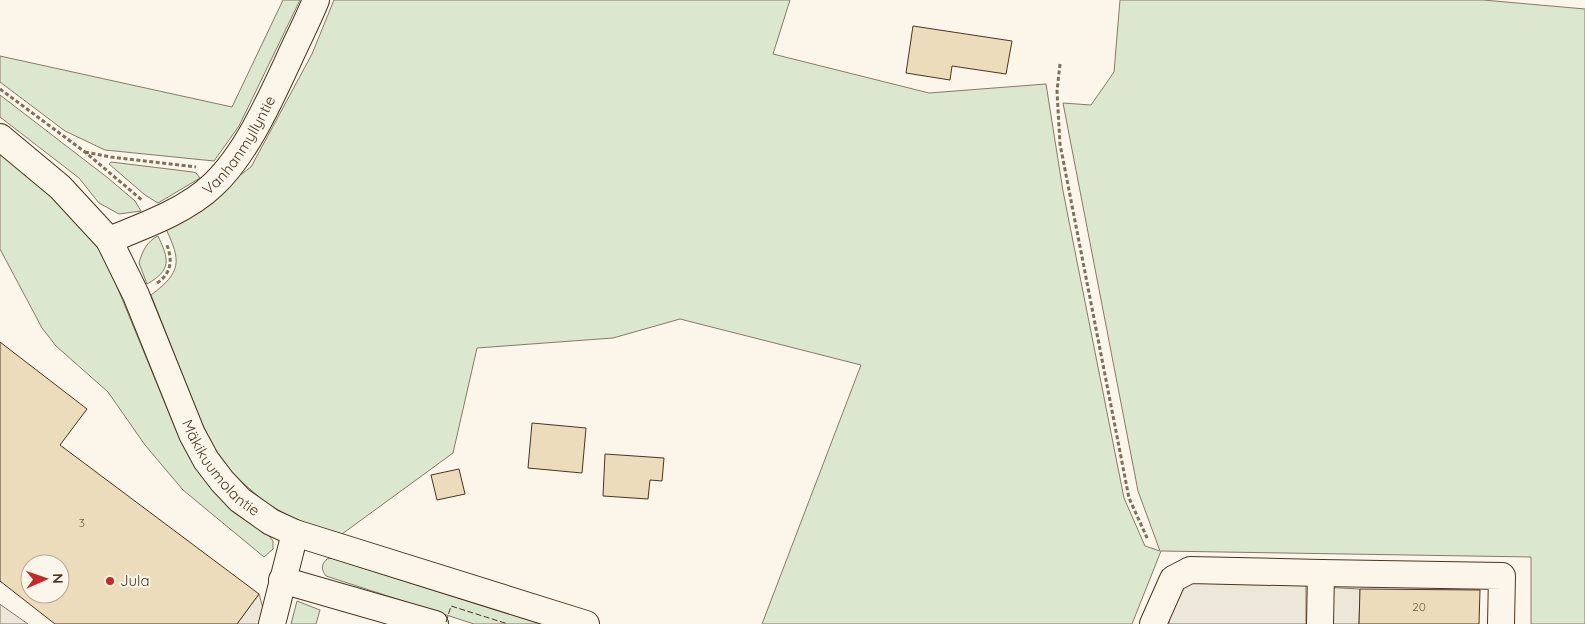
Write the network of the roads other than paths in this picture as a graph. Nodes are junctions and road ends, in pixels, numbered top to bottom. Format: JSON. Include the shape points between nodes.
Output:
{"nodes":[{"id":1,"x":316,"y":0,"type":"edge"},
{"id":2,"x":0,"y":138,"type":"edge"},
{"id":3,"x":109,"y":240,"type":"junction"},
{"id":4,"x":295,"y":533,"type":"junction"},
{"id":5,"x":1321,"y":572,"type":"junction"},
{"id":6,"x":282,"y":580,"type":"junction"},
{"id":7,"x":272,"y":624,"type":"edge"},
{"id":8,"x":435,"y":624,"type":"edge"},
{"id":9,"x":586,"y":624,"type":"edge"},
{"id":10,"x":1153,"y":624,"type":"edge"},
{"id":11,"x":1320,"y":624,"type":"edge"},
{"id":12,"x":1501,"y":624,"type":"edge"}],
"edges":[{"from":1,"to":3,"type":"street","name":"Vanhanmyllyntie","via":[[272,96],[230,166],[212,186],[189,202]]},
{"from":2,"to":3,"type":"street","name":"Mäkikuumolantie","via":[[60,187]]},
{"from":3,"to":4,"type":"street","name":"Mäkikuumolantie","via":[[136,295],[188,425],[206,460],[240,500],[271,522]]},
{"from":4,"to":6,"type":"street"},
{"from":4,"to":9,"type":"street","name":"Mäkikuumolantie"},
{"from":5,"to":10,"type":"street","via":[[1190,570],[1173,579]]},
{"from":5,"to":11,"type":"street"},
{"from":5,"to":12,"type":"street","via":[[1502,576]]},
{"from":6,"to":7,"type":"street"},
{"from":6,"to":8,"type":"street"}]}
